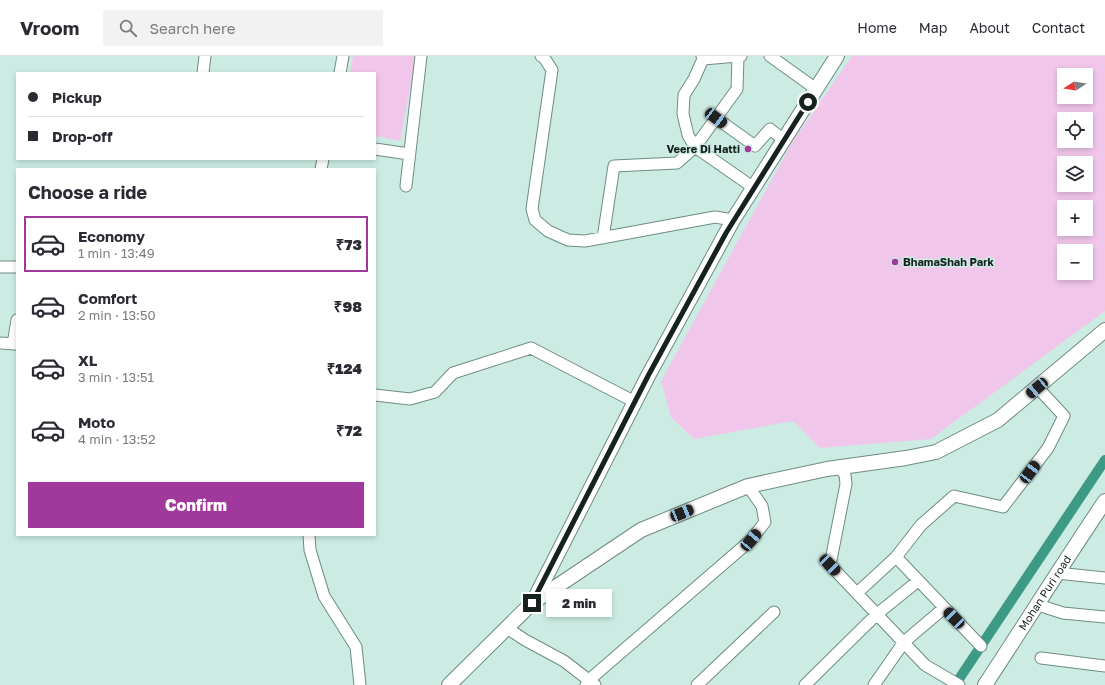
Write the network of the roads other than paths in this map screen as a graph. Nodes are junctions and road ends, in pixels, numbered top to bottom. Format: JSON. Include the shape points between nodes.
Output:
{"nodes":[{"id":1,"x":205,"y":56,"type":"edge"},
{"id":2,"x":343,"y":56,"type":"edge"},
{"id":3,"x":421,"y":56,"type":"edge"},
{"id":4,"x":541,"y":56,"type":"edge"},
{"id":5,"x":739,"y":56,"type":"edge"},
{"id":6,"x":770,"y":56,"type":"edge"},
{"id":7,"x":837,"y":56,"type":"edge"},
{"id":8,"x":702,"y":58,"type":"edge"},
{"id":9,"x":203,"y":72,"type":"edge"},
{"id":10,"x":340,"y":72,"type":"edge"},
{"id":11,"x":816,"y":89,"type":"junction"},
{"id":12,"x":716,"y":118,"type":"junction"},
{"id":13,"x":784,"y":140,"type":"junction"},
{"id":14,"x":695,"y":147,"type":"junction"},
{"id":15,"x":376,"y":149,"type":"edge"},
{"id":16,"x":410,"y":154,"type":"junction"},
{"id":17,"x":406,"y":186,"type":"dead end"},
{"id":18,"x":754,"y":188,"type":"junction"},
{"id":19,"x":734,"y":220,"type":"junction"},
{"id":20,"x":602,"y":238,"type":"junction"},
{"id":21,"x":0,"y":267,"type":"edge"},
{"id":22,"x":16,"y":267,"type":"edge"},
{"id":23,"x":1105,"y":330,"type":"edge"},
{"id":24,"x":16,"y":332,"type":"edge"},
{"id":25,"x":0,"y":343,"type":"edge"},
{"id":26,"x":15,"y":344,"type":"edge"},
{"id":27,"x":1037,"y":388,"type":"junction"},
{"id":28,"x":376,"y":395,"type":"edge"},
{"id":29,"x":635,"y":402,"type":"junction"},
{"id":30,"x":839,"y":467,"type":"junction"},
{"id":31,"x":748,"y":486,"type":"junction"},
{"id":32,"x":1105,"y":501,"type":"edge"},
{"id":33,"x":309,"y":536,"type":"edge"},
{"id":34,"x":896,"y":557,"type":"junction"},
{"id":35,"x":1056,"y":573,"type":"junction"},
{"id":36,"x":1105,"y":578,"type":"edge"},
{"id":37,"x":918,"y":581,"type":"junction"},
{"id":38,"x":857,"y":593,"type":"junction"},
{"id":39,"x":532,"y":603,"type":"junction"},
{"id":40,"x":1038,"y":605,"type":"junction"},
{"id":41,"x":944,"y":608,"type":"junction"},
{"id":42,"x":774,"y":612,"type":"dead end"},
{"id":43,"x":877,"y":614,"type":"junction"},
{"id":44,"x":1105,"y":617,"type":"edge"},
{"id":45,"x":507,"y":628,"type":"junction"},
{"id":46,"x":904,"y":642,"type":"junction"},
{"id":47,"x":981,"y":646,"type":"dead end"},
{"id":48,"x":1041,"y":658,"type":"dead end"},
{"id":49,"x":1105,"y":666,"type":"edge"},
{"id":50,"x":590,"y":683,"type":"edge"},
{"id":51,"x":953,"y":683,"type":"edge"},
{"id":52,"x":808,"y":684,"type":"edge"},
{"id":53,"x":360,"y":685,"type":"edge"},
{"id":54,"x":449,"y":685,"type":"edge"},
{"id":55,"x":697,"y":685,"type":"edge"},
{"id":56,"x":874,"y":685,"type":"edge"},
{"id":57,"x":985,"y":685,"type":"edge"}],
"edges":[{"from":1,"to":9,"type":"street"},
{"from":2,"to":10,"type":"street"},
{"from":3,"to":16,"type":"street"},
{"from":4,"to":20,"type":"street","via":[[544,56],[552,70],[532,209],[535,220],[548,231],[568,240]]},
{"from":5,"to":8,"type":"street"},
{"from":5,"to":12,"type":"street","via":[[737,89]]},
{"from":6,"to":11,"type":"street"},
{"from":7,"to":11,"type":"street"},
{"from":8,"to":14,"type":"street","via":[[684,95],[683,114],[688,135]]},
{"from":11,"to":13,"type":"street"},
{"from":12,"to":13,"type":"street","via":[[754,146],[770,129]]},
{"from":12,"to":14,"type":"street"},
{"from":13,"to":18,"type":"street"},
{"from":14,"to":18,"type":"street"},
{"from":14,"to":20,"type":"street","via":[[677,164],[614,166]]},
{"from":15,"to":16,"type":"street"},
{"from":16,"to":17,"type":"street"},
{"from":18,"to":19,"type":"street"},
{"from":19,"to":20,"type":"street","via":[[715,217]]},
{"from":19,"to":29,"type":"street"},
{"from":21,"to":22,"type":"street"},
{"from":23,"to":27,"type":"street"},
{"from":24,"to":26,"type":"street"},
{"from":25,"to":26,"type":"street"},
{"from":27,"to":30,"type":"street","via":[[998,420],[936,452]]},
{"from":27,"to":34,"type":"street","via":[[1064,416],[1048,448],[1003,507],[954,496],[921,525]]},
{"from":28,"to":29,"type":"street","via":[[410,399],[436,392],[453,373],[531,348]]},
{"from":29,"to":39,"type":"street"},
{"from":30,"to":31,"type":"street"},
{"from":30,"to":38,"type":"street","via":[[845,475],[846,484],[830,565]]},
{"from":31,"to":39,"type":"street","via":[[641,530]]},
{"from":31,"to":50,"type":"street","via":[[762,506],[765,522],[751,540]]},
{"from":32,"to":35,"type":"street","name":"Mohan Puri road"},
{"from":33,"to":53,"type":"street","via":[[310,550],[324,596],[356,647]]},
{"from":34,"to":37,"type":"street"},
{"from":34,"to":38,"type":"street"},
{"from":35,"to":36,"type":"street"},
{"from":35,"to":40,"type":"street","name":"Mohan Puri road"},
{"from":37,"to":41,"type":"street"},
{"from":37,"to":43,"type":"street"},
{"from":38,"to":43,"type":"street"},
{"from":39,"to":45,"type":"street"},
{"from":40,"to":44,"type":"street","via":[[1064,612]]},
{"from":40,"to":57,"type":"street","name":"Mohan Puri road"},
{"from":41,"to":46,"type":"street"},
{"from":41,"to":47,"type":"street"},
{"from":42,"to":55,"type":"street"},
{"from":43,"to":46,"type":"street"},
{"from":43,"to":52,"type":"street"},
{"from":45,"to":50,"type":"street","via":[[564,661]]},
{"from":45,"to":54,"type":"street"},
{"from":46,"to":51,"type":"street","via":[[925,664]]},
{"from":46,"to":56,"type":"street"},
{"from":48,"to":49,"type":"street"}]}
